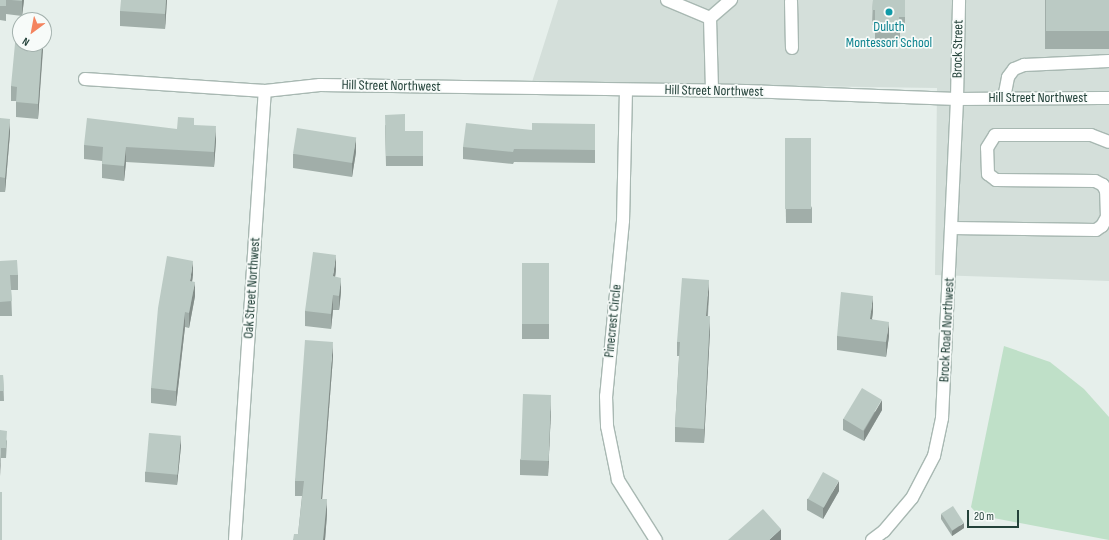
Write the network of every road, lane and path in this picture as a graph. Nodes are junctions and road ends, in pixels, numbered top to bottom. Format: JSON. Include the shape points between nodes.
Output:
{"nodes":[{"id":1,"x":667,"y":0,"type":"edge"},
{"id":2,"x":731,"y":0,"type":"edge"},
{"id":3,"x":959,"y":0,"type":"edge"},
{"id":4,"x":791,"y":1,"type":"dead end"},
{"id":5,"x":710,"y":18,"type":"junction"},
{"id":6,"x":792,"y":48,"type":"dead end"},
{"id":7,"x":1109,"y":61,"type":"edge"},
{"id":8,"x":84,"y":79,"type":"dead end"},
{"id":9,"x":265,"y":90,"type":"junction"},
{"id":10,"x":626,"y":90,"type":"junction"},
{"id":11,"x":712,"y":90,"type":"junction"},
{"id":12,"x":957,"y":98,"type":"junction"},
{"id":13,"x":1004,"y":98,"type":"junction"},
{"id":14,"x":1109,"y":98,"type":"edge"},
{"id":15,"x":1109,"y":142,"type":"edge"},
{"id":16,"x":952,"y":228,"type":"junction"},
{"id":17,"x":883,"y":536,"type":"edge"},
{"id":18,"x":235,"y":540,"type":"edge"},
{"id":19,"x":656,"y":540,"type":"edge"},
{"id":20,"x":872,"y":540,"type":"edge"}],
"edges":[{"from":1,"to":5,"type":"street"},
{"from":2,"to":5,"type":"street"},
{"from":3,"to":12,"type":"street","name":"Brock Street"},
{"from":4,"to":6,"type":"street"},
{"from":5,"to":11,"type":"street"},
{"from":7,"to":13,"type":"street","via":[[1024,64],[1014,69],[1008,77]]},
{"from":8,"to":9,"type":"street"},
{"from":9,"to":10,"type":"street","name":"Hill Street Northwest","via":[[320,85]]},
{"from":9,"to":18,"type":"street","name":"Oak Street Northwest"},
{"from":10,"to":11,"type":"street","name":"Hill Street Northwest"},
{"from":10,"to":19,"type":"street","name":"Pinecrest Circle","via":[[623,221],[606,396],[607,426],[618,480]]},
{"from":11,"to":12,"type":"street","name":"Hill Street Northwest"},
{"from":12,"to":13,"type":"street","name":"Hill Street Northwest"},
{"from":12,"to":16,"type":"street","name":"Brock Road Northwest"},
{"from":13,"to":14,"type":"street","name":"Hill Street Northwest"},
{"from":15,"to":16,"type":"street","via":[[1091,135],[995,135],[987,148],[988,174],[996,180],[1095,181],[1103,185],[1106,191],[1107,217],[1102,226],[1089,232]]},
{"from":16,"to":17,"type":"street","name":"Brock Road Northwest","via":[[942,418],[934,456],[912,498]]},
{"from":17,"to":20,"type":"street","name":"Brock Road Northwest"}]}
